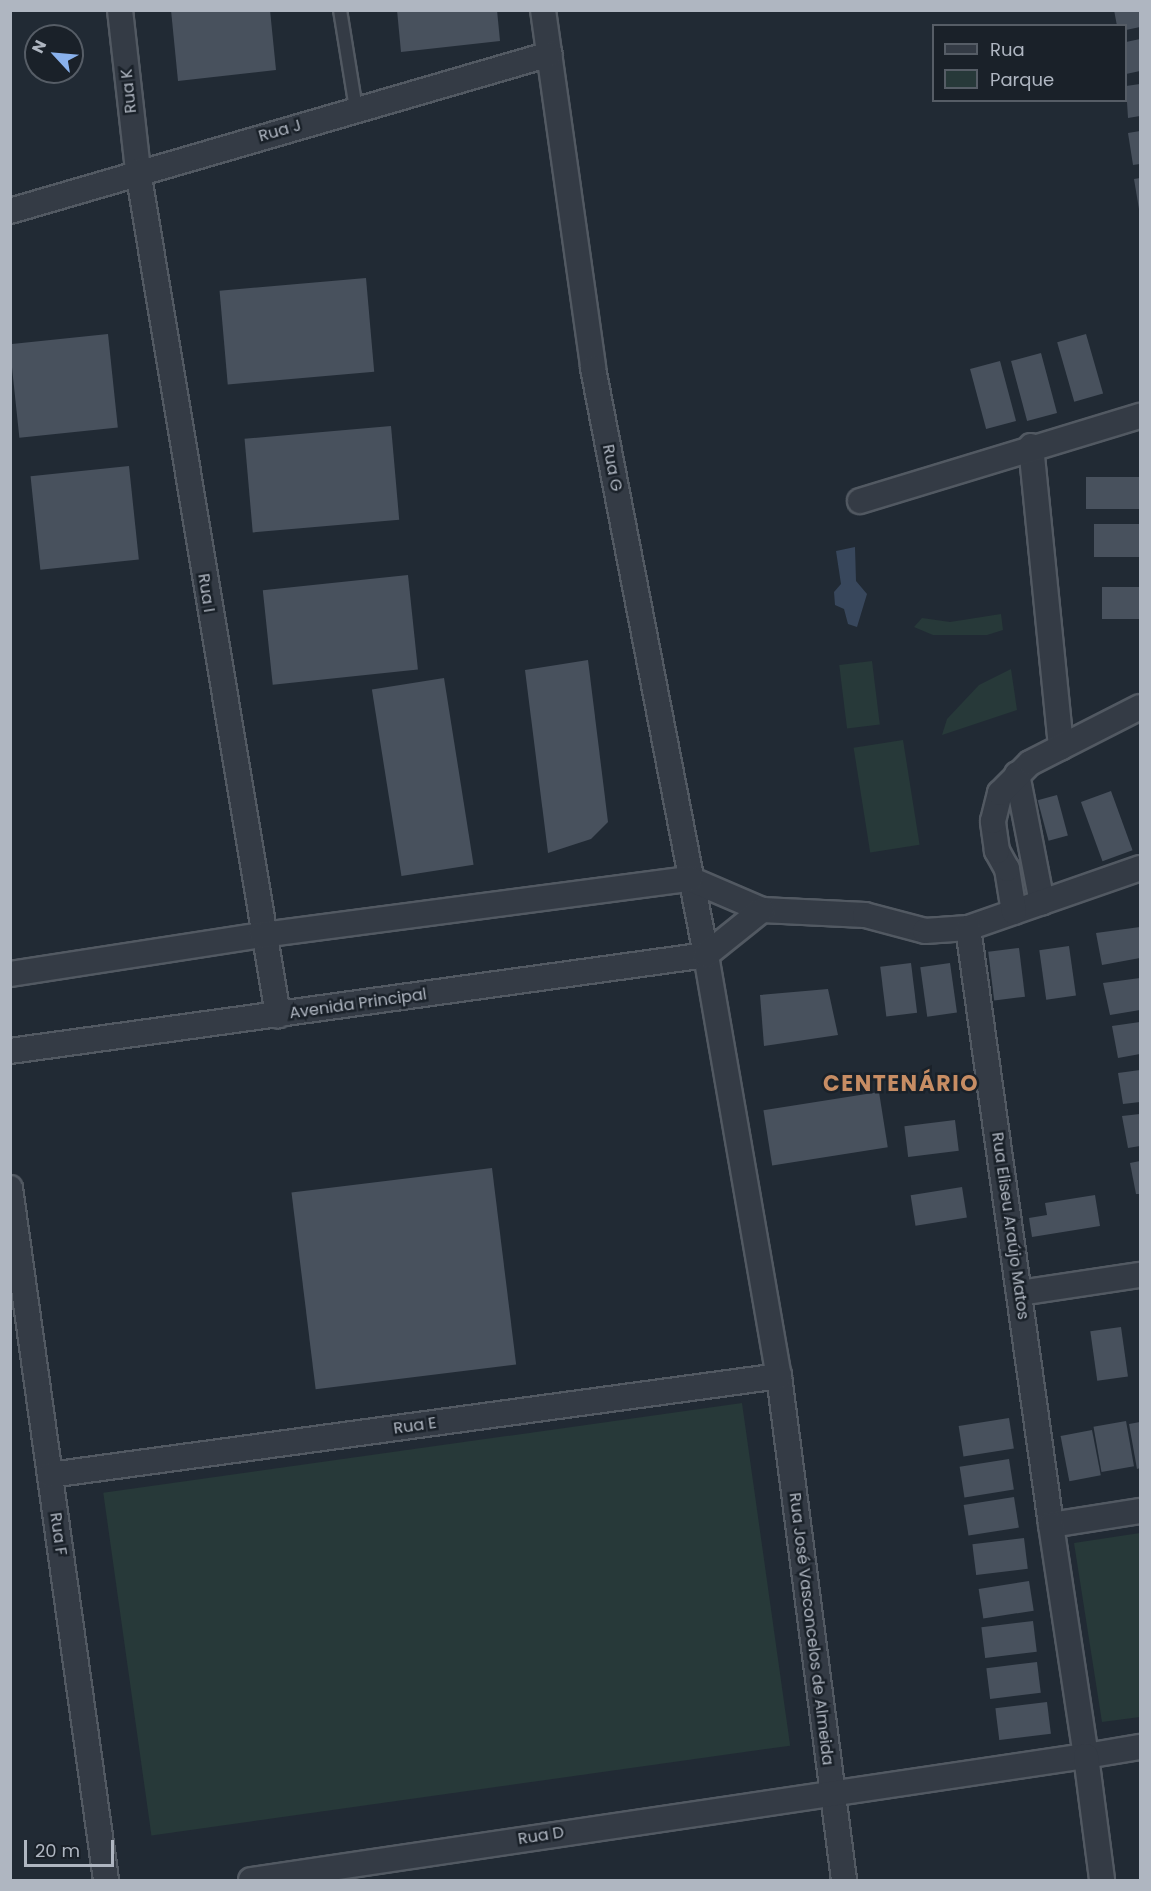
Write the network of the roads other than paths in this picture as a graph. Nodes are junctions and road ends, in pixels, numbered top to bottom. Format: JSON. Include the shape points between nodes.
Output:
{"nodes":[{"id":1,"x":120,"y":10,"type":"edge"},
{"id":2,"x":340,"y":10,"type":"edge"},
{"id":3,"x":543,"y":10,"type":"edge"},
{"id":4,"x":550,"y":54,"type":"junction"},
{"id":5,"x":356,"y":109,"type":"junction"},
{"id":6,"x":138,"y":171,"type":"junction"},
{"id":7,"x":10,"y":211,"type":"edge"},
{"id":8,"x":1140,"y":416,"type":"edge"},
{"id":9,"x":1031,"y":447,"type":"junction"},
{"id":10,"x":860,"y":501,"type":"dead end"},
{"id":11,"x":1140,"y":707,"type":"edge"},
{"id":12,"x":1060,"y":748,"type":"junction"},
{"id":13,"x":1017,"y":774,"type":"junction"},
{"id":14,"x":1140,"y":868,"type":"edge"},
{"id":15,"x":690,"y":879,"type":"junction"},
{"id":16,"x":1042,"y":903,"type":"junction"},
{"id":17,"x":762,"y":910,"type":"junction"},
{"id":18,"x":1014,"y":912,"type":"junction"},
{"id":19,"x":968,"y":928,"type":"junction"},
{"id":20,"x":262,"y":935,"type":"junction"},
{"id":21,"x":706,"y":955,"type":"junction"},
{"id":22,"x":10,"y":974,"type":"edge"},
{"id":23,"x":278,"y":1015,"type":"junction"},
{"id":24,"x":10,"y":1052,"type":"edge"},
{"id":25,"x":10,"y":1188,"type":"edge"},
{"id":26,"x":1140,"y":1275,"type":"edge"},
{"id":27,"x":1019,"y":1293,"type":"junction"},
{"id":28,"x":779,"y":1376,"type":"junction"},
{"id":29,"x":50,"y":1475,"type":"junction"},
{"id":30,"x":1140,"y":1511,"type":"edge"},
{"id":31,"x":1051,"y":1525,"type":"junction"},
{"id":32,"x":1140,"y":1747,"type":"edge"},
{"id":33,"x":1086,"y":1755,"type":"junction"},
{"id":34,"x":831,"y":1791,"type":"junction"},
{"id":35,"x":106,"y":1881,"type":"edge"},
{"id":36,"x":251,"y":1881,"type":"edge"},
{"id":37,"x":844,"y":1881,"type":"edge"},
{"id":38,"x":1102,"y":1881,"type":"edge"}],
"edges":[{"from":1,"to":6,"type":"street","name":"Rua K"},
{"from":2,"to":5,"type":"lane"},
{"from":3,"to":4,"type":"street","name":"Rua G"},
{"from":4,"to":5,"type":"street","name":"Rua J"},
{"from":4,"to":15,"type":"street","name":"Rua G","via":[[593,368]]},
{"from":5,"to":6,"type":"street","name":"Rua J"},
{"from":6,"to":7,"type":"street","name":"Rua J"},
{"from":6,"to":20,"type":"street","name":"Rua I"},
{"from":8,"to":9,"type":"street"},
{"from":9,"to":10,"type":"street"},
{"from":9,"to":12,"type":"street"},
{"from":11,"to":12,"type":"street"},
{"from":12,"to":13,"type":"street"},
{"from":13,"to":16,"type":"street"},
{"from":13,"to":18,"type":"street","via":[[1000,793],[993,821],[997,851],[1008,869]]},
{"from":14,"to":16,"type":"street"},
{"from":15,"to":17,"type":"street"},
{"from":15,"to":20,"type":"street"},
{"from":15,"to":21,"type":"street","name":"Rua G"},
{"from":16,"to":18,"type":"street"},
{"from":17,"to":19,"type":"street","via":[[865,915],[925,931]]},
{"from":17,"to":21,"type":"street"},
{"from":18,"to":19,"type":"street"},
{"from":19,"to":27,"type":"street","name":"Rua Eliseu Araújo Matos"},
{"from":20,"to":22,"type":"street"},
{"from":20,"to":23,"type":"street","name":"Rua I"},
{"from":21,"to":23,"type":"street","name":"Avenida Principal"},
{"from":21,"to":28,"type":"street","name":"Rua José Vasconcelos de Almeida"},
{"from":23,"to":24,"type":"street","name":"Avenida Principal"},
{"from":25,"to":29,"type":"street","name":"Rua F"},
{"from":26,"to":27,"type":"street"},
{"from":27,"to":31,"type":"street","name":"Rua Eliseu Araújo Matos"},
{"from":28,"to":29,"type":"street","name":"Rua E"},
{"from":28,"to":34,"type":"street","name":"Rua José Vasconcelos de Almeida"},
{"from":29,"to":35,"type":"street","name":"Rua F"},
{"from":30,"to":31,"type":"street"},
{"from":31,"to":33,"type":"street","name":"Rua Eliseu Araújo Matos"},
{"from":32,"to":33,"type":"street","name":"Rua D"},
{"from":33,"to":34,"type":"street","name":"Rua D"},
{"from":33,"to":38,"type":"street","name":"Rua Eliseu Araújo Matos"},
{"from":34,"to":36,"type":"street","name":"Rua D"},
{"from":34,"to":37,"type":"street","name":"Rua José Vasconcelos de Almeida"}]}
